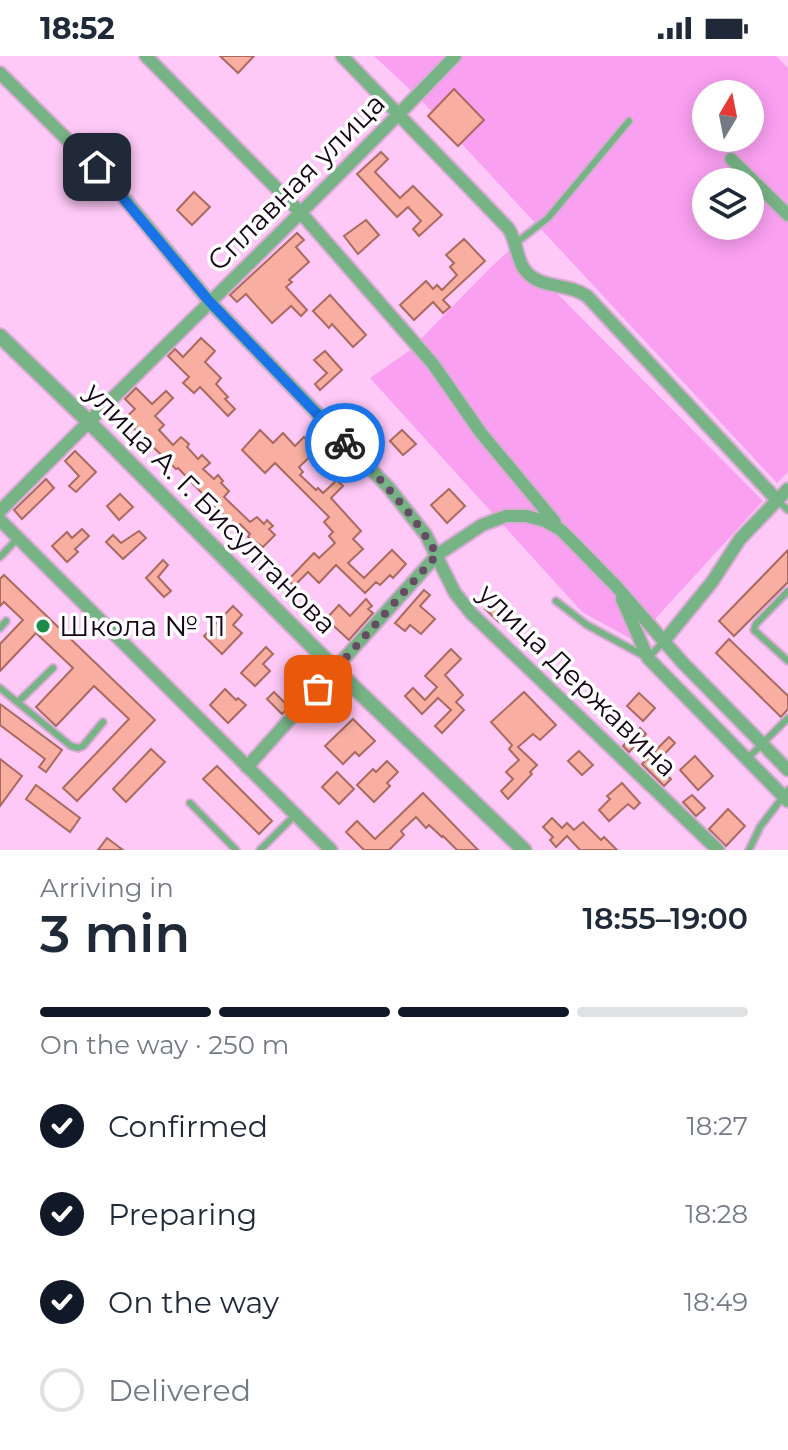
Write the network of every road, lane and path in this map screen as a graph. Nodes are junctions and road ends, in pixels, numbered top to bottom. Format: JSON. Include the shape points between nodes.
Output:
{"nodes":[{"id":1,"x":146,"y":56,"type":"edge"},
{"id":2,"x":342,"y":56,"type":"edge"},
{"id":3,"x":455,"y":56,"type":"edge"},
{"id":4,"x":0,"y":73,"type":"edge"},
{"id":5,"x":399,"y":115,"type":"junction"},
{"id":6,"x":629,"y":121,"type":"dead end"},
{"id":7,"x":731,"y":159,"type":"dead end"},
{"id":8,"x":301,"y":213,"type":"junction"},
{"id":9,"x":788,"y":215,"type":"edge"},
{"id":10,"x":516,"y":243,"type":"junction"},
{"id":11,"x":209,"y":301,"type":"junction"},
{"id":12,"x":0,"y":336,"type":"edge"},
{"id":13,"x":88,"y":421,"type":"junction"},
{"id":14,"x":788,"y":489,"type":"edge"},
{"id":15,"x":777,"y":500,"type":"junction"},
{"id":16,"x":788,"y":510,"type":"edge"},
{"id":17,"x":0,"y":511,"type":"edge"},
{"id":18,"x":0,"y":520,"type":"edge"},
{"id":19,"x":561,"y":530,"type":"junction"},
{"id":20,"x":18,"y":538,"type":"junction"},
{"id":21,"x":437,"y":555,"type":"junction"},
{"id":22,"x":0,"y":557,"type":"edge"},
{"id":23,"x":615,"y":585,"type":"junction"},
{"id":24,"x":788,"y":591,"type":"edge"},
{"id":25,"x":556,"y":601,"type":"dead end"},
{"id":26,"x":6,"y":621,"type":"dead end"},
{"id":27,"x":0,"y":628,"type":"edge"},
{"id":28,"x":664,"y":641,"type":"junction"},
{"id":29,"x":648,"y":658,"type":"junction"},
{"id":30,"x":788,"y":661,"type":"edge"},
{"id":31,"x":53,"y":668,"type":"dead end"},
{"id":32,"x":336,"y":670,"type":"junction"},
{"id":33,"x":0,"y":688,"type":"edge"},
{"id":34,"x":18,"y":702,"type":"junction"},
{"id":35,"x":788,"y":718,"type":"edge"},
{"id":36,"x":103,"y":722,"type":"dead end"},
{"id":37,"x":762,"y":744,"type":"junction"},
{"id":38,"x":747,"y":759,"type":"junction"},
{"id":39,"x":247,"y":767,"type":"junction"},
{"id":40,"x":788,"y":770,"type":"edge"},
{"id":41,"x":786,"y":795,"type":"edge"},
{"id":42,"x":190,"y":803,"type":"dead end"},
{"id":43,"x":295,"y":815,"type":"junction"},
{"id":44,"x":236,"y":850,"type":"edge"},
{"id":45,"x":260,"y":850,"type":"edge"},
{"id":46,"x":331,"y":850,"type":"edge"},
{"id":47,"x":524,"y":850,"type":"edge"},
{"id":48,"x":718,"y":850,"type":"edge"},
{"id":49,"x":749,"y":850,"type":"edge"}],
"edges":[{"from":1,"to":8,"type":"street"},
{"from":2,"to":5,"type":"street"},
{"from":3,"to":5,"type":"street","name":"Сплавная улица"},
{"from":4,"to":11,"type":"street","name":"улица Державина","via":[[114,186]]},
{"from":5,"to":8,"type":"street","name":"Сплавная улица"},
{"from":5,"to":10,"type":"street","via":[[508,228]]},
{"from":6,"to":10,"type":"lane","via":[[548,218]]},
{"from":7,"to":9,"type":"street"},
{"from":8,"to":11,"type":"street","name":"Сплавная улица"},
{"from":8,"to":19,"type":"street","via":[[433,364],[481,433]]},
{"from":10,"to":15,"type":"street","via":[[521,265],[533,279],[587,296]]},
{"from":11,"to":13,"type":"street","name":"Сплавная улица"},
{"from":11,"to":21,"type":"street","name":"улица Державина","via":[[389,488]]},
{"from":12,"to":13,"type":"street","name":"улица А. Г. Бисултанова"},
{"from":13,"to":17,"type":"street","name":"Сплавная улица"},
{"from":13,"to":32,"type":"street","name":"улица А. Г. Бисултанова"},
{"from":14,"to":15,"type":"street"},
{"from":15,"to":16,"type":"lane"},
{"from":15,"to":28,"type":"street","via":[[740,539]]},
{"from":18,"to":20,"type":"street"},
{"from":19,"to":21,"type":"street","via":[[526,516],[506,516]]},
{"from":19,"to":23,"type":"street"},
{"from":20,"to":22,"type":"lane"},
{"from":20,"to":39,"type":"street"},
{"from":21,"to":32,"type":"street"},
{"from":21,"to":48,"type":"street","name":"улица Державина","via":[[471,613]]},
{"from":23,"to":28,"type":"street"},
{"from":23,"to":29,"type":"street"},
{"from":24,"to":30,"type":"lane","via":[[754,630]]},
{"from":25,"to":29,"type":"lane","via":[[587,625]]},
{"from":26,"to":27,"type":"lane"},
{"from":28,"to":29,"type":"lane"},
{"from":28,"to":37,"type":"street"},
{"from":29,"to":38,"type":"street"},
{"from":31,"to":34,"type":"lane"},
{"from":32,"to":39,"type":"street"},
{"from":32,"to":47,"type":"street","name":"улица А. Г. Бисултанова"},
{"from":33,"to":34,"type":"lane"},
{"from":34,"to":36,"type":"lane","via":[[78,748]]},
{"from":35,"to":37,"type":"lane"},
{"from":37,"to":38,"type":"lane"},
{"from":37,"to":40,"type":"street"},
{"from":38,"to":41,"type":"street"},
{"from":39,"to":43,"type":"street"},
{"from":41,"to":49,"type":"lane"},
{"from":42,"to":44,"type":"lane"},
{"from":43,"to":45,"type":"lane"},
{"from":43,"to":46,"type":"street"}]}
